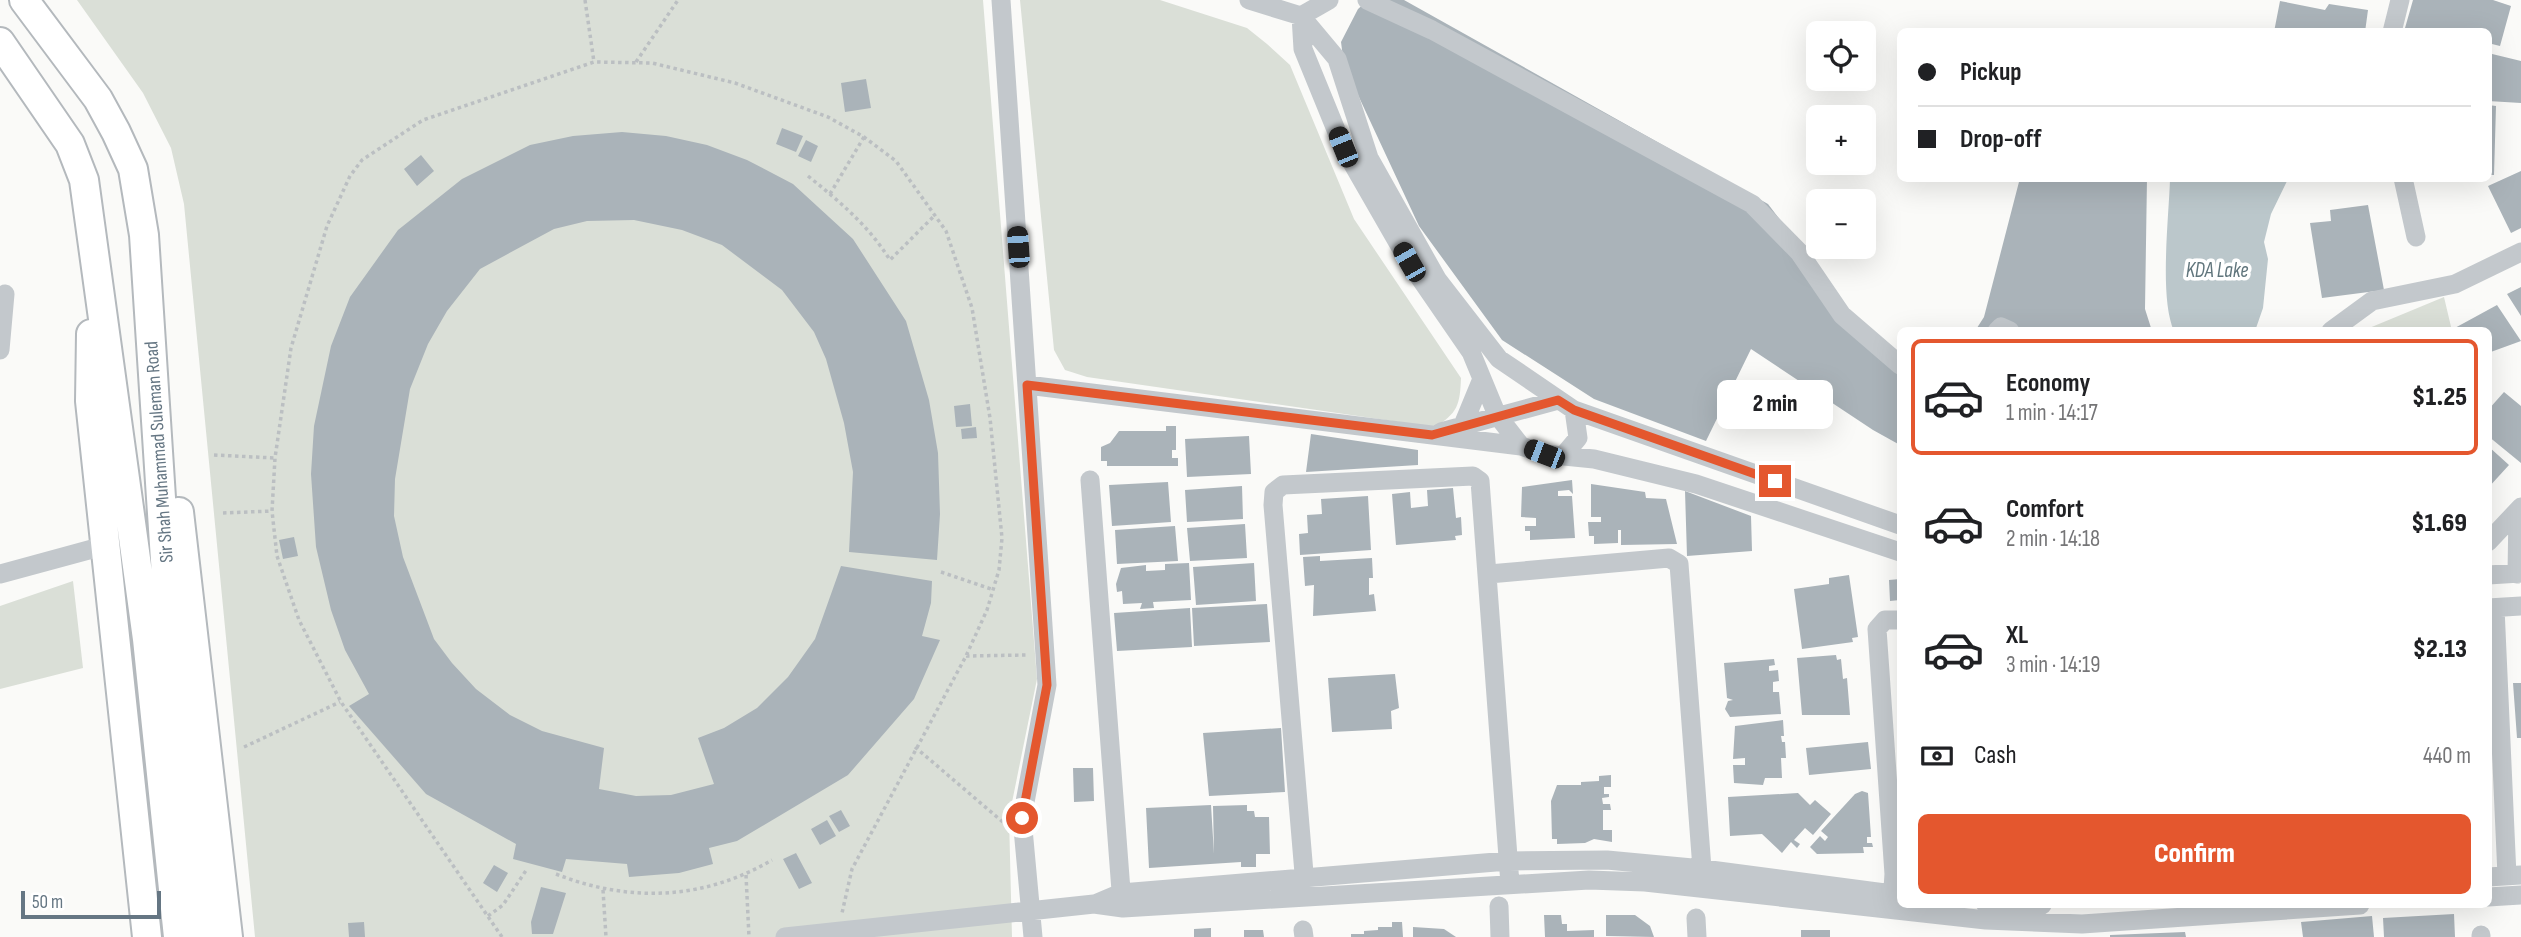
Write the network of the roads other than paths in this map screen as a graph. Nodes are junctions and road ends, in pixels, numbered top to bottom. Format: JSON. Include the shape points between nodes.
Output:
{"nodes":[{"id":1,"x":24,"y":0,"type":"edge"},
{"id":2,"x":1001,"y":0,"type":"edge"},
{"id":3,"x":1250,"y":0,"type":"edge"},
{"id":4,"x":1329,"y":0,"type":"edge"},
{"id":5,"x":1367,"y":0,"type":"edge"},
{"id":6,"x":2400,"y":0,"type":"edge"},
{"id":7,"x":1301,"y":16,"type":"junction"},
{"id":8,"x":2393,"y":28,"type":"edge"},
{"id":9,"x":0,"y":42,"type":"edge"},
{"id":10,"x":2404,"y":182,"type":"edge"},
{"id":11,"x":144,"y":235,"type":"junction"},
{"id":12,"x":2416,"y":237,"type":"dead end"},
{"id":13,"x":92,"y":239,"type":"junction"},
{"id":14,"x":2521,"y":252,"type":"edge"},
{"id":15,"x":5,"y":294,"type":"dead end"},
{"id":16,"x":2336,"y":327,"type":"edge"},
{"id":17,"x":0,"y":350,"type":"edge"},
{"id":18,"x":1897,"y":362,"type":"edge"},
{"id":19,"x":1482,"y":379,"type":"junction"},
{"id":20,"x":1027,"y":385,"type":"junction"},
{"id":21,"x":1566,"y":405,"type":"junction"},
{"id":22,"x":1497,"y":415,"type":"junction"},
{"id":23,"x":1464,"y":425,"type":"junction"},
{"id":24,"x":1432,"y":435,"type":"junction"},
{"id":25,"x":1521,"y":446,"type":"junction"},
{"id":26,"x":1563,"y":456,"type":"junction"},
{"id":27,"x":1090,"y":480,"type":"dead end"},
{"id":28,"x":2520,"y":509,"type":"edge"},
{"id":29,"x":1897,"y":524,"type":"edge"},
{"id":30,"x":2492,"y":538,"type":"edge"},
{"id":31,"x":107,"y":545,"type":"junction"},
{"id":32,"x":1897,"y":551,"type":"edge"},
{"id":33,"x":2519,"y":551,"type":"edge"},
{"id":34,"x":2492,"y":553,"type":"edge"},
{"id":35,"x":0,"y":574,"type":"edge"},
{"id":36,"x":1489,"y":574,"type":"junction"},
{"id":37,"x":2519,"y":574,"type":"edge"},
{"id":38,"x":2492,"y":575,"type":"edge"},
{"id":39,"x":2521,"y":606,"type":"edge"},
{"id":40,"x":2492,"y":608,"type":"edge"},
{"id":41,"x":1897,"y":620,"type":"edge"},
{"id":42,"x":1508,"y":861,"type":"junction"},
{"id":43,"x":1703,"y":869,"type":"junction"},
{"id":44,"x":2505,"y":876,"type":"edge"},
{"id":45,"x":1510,"y":884,"type":"junction"},
{"id":46,"x":1306,"y":888,"type":"junction"},
{"id":47,"x":1704,"y":890,"type":"junction"},
{"id":48,"x":2521,"y":895,"type":"edge"},
{"id":49,"x":2492,"y":897,"type":"edge"},
{"id":50,"x":1895,"y":899,"type":"edge"},
{"id":51,"x":1122,"y":900,"type":"junction"},
{"id":52,"x":1499,"y":906,"type":"dead end"},
{"id":53,"x":1934,"y":908,"type":"edge"},
{"id":54,"x":2316,"y":908,"type":"edge"},
{"id":55,"x":1030,"y":910,"type":"junction"},
{"id":56,"x":147,"y":937,"type":"edge"},
{"id":57,"x":178,"y":937,"type":"edge"},
{"id":58,"x":201,"y":937,"type":"edge"},
{"id":59,"x":228,"y":937,"type":"edge"},
{"id":60,"x":785,"y":937,"type":"edge"},
{"id":61,"x":1033,"y":937,"type":"edge"},
{"id":62,"x":1500,"y":937,"type":"edge"}],
"edges":[{"from":1,"to":11,"type":"highway","name":"Sir Shah Muhammad Suleman Road","via":[[98,99],[116,132],[134,169]]},
{"from":2,"to":20,"type":"street"},
{"from":3,"to":7,"type":"street"},
{"from":4,"to":7,"type":"street"},
{"from":5,"to":18,"type":"street","via":[[1432,30],[1752,204],[1799,252],[1842,315]]},
{"from":6,"to":8,"type":"street"},
{"from":7,"to":19,"type":"street","via":[[1303,50],[1343,147],[1409,262],[1471,352]]},
{"from":7,"to":21,"type":"street","via":[[1337,59],[1369,158],[1437,279],[1499,359]]},
{"from":9,"to":13,"type":"highway","name":"Sir Shah Muhammad Suleman Road","via":[[70,144],[84,180]]},
{"from":10,"to":12,"type":"street"},
{"from":11,"to":58,"type":"highway","name":"Sir Shah Muhammad Suleman Road","via":[[170,636]]},
{"from":11,"to":59,"type":"highway"},
{"from":13,"to":31,"type":"highway","via":[[90,401]]},
{"from":13,"to":57,"type":"highway","name":"Sir Shah Muhammad Suleman Road","via":[[147,639]]},
{"from":14,"to":16,"type":"street","via":[[2455,284],[2372,301]]},
{"from":15,"to":17,"type":"street"},
{"from":19,"to":22,"type":"street"},
{"from":19,"to":23,"type":"street"},
{"from":20,"to":24,"type":"street"},
{"from":20,"to":55,"type":"street","via":[[1047,685],[1022,818]]},
{"from":21,"to":22,"type":"street"},
{"from":21,"to":26,"type":"street","via":[[1578,438]]},
{"from":21,"to":29,"type":"street"},
{"from":22,"to":23,"type":"street"},
{"from":22,"to":25,"type":"street"},
{"from":23,"to":24,"type":"street"},
{"from":24,"to":25,"type":"street"},
{"from":25,"to":26,"type":"street"},
{"from":26,"to":32,"type":"street","via":[[1696,484]]},
{"from":27,"to":51,"type":"street"},
{"from":28,"to":30,"type":"street"},
{"from":28,"to":33,"type":"street"},
{"from":31,"to":35,"type":"street"},
{"from":31,"to":56,"type":"highway"},
{"from":33,"to":34,"type":"street"},
{"from":33,"to":37,"type":"street"},
{"from":36,"to":42,"type":"street"},
{"from":36,"to":43,"type":"street","via":[[1670,558],[1679,564]]},
{"from":36,"to":46,"type":"street","via":[[1483,494],[1473,475],[1283,485],[1273,492]]},
{"from":37,"to":38,"type":"street"},
{"from":39,"to":40,"type":"street"},
{"from":40,"to":44,"type":"street"},
{"from":41,"to":50,"type":"street","via":[[1885,620],[1877,629]]},
{"from":42,"to":43,"type":"street","via":[[1607,860]]},
{"from":42,"to":45,"type":"street"},
{"from":42,"to":46,"type":"street"},
{"from":43,"to":47,"type":"street"},
{"from":43,"to":50,"type":"street"},
{"from":45,"to":46,"type":"street"},
{"from":45,"to":47,"type":"street","via":[[1589,880]]},
{"from":46,"to":51,"type":"street"},
{"from":47,"to":50,"type":"street"},
{"from":48,"to":49,"type":"street"},
{"from":51,"to":55,"type":"street"},
{"from":52,"to":62,"type":"street"},
{"from":53,"to":54,"type":"street","via":[[1986,920],[2082,924]]},
{"from":55,"to":60,"type":"street"},
{"from":55,"to":61,"type":"street"}]}
